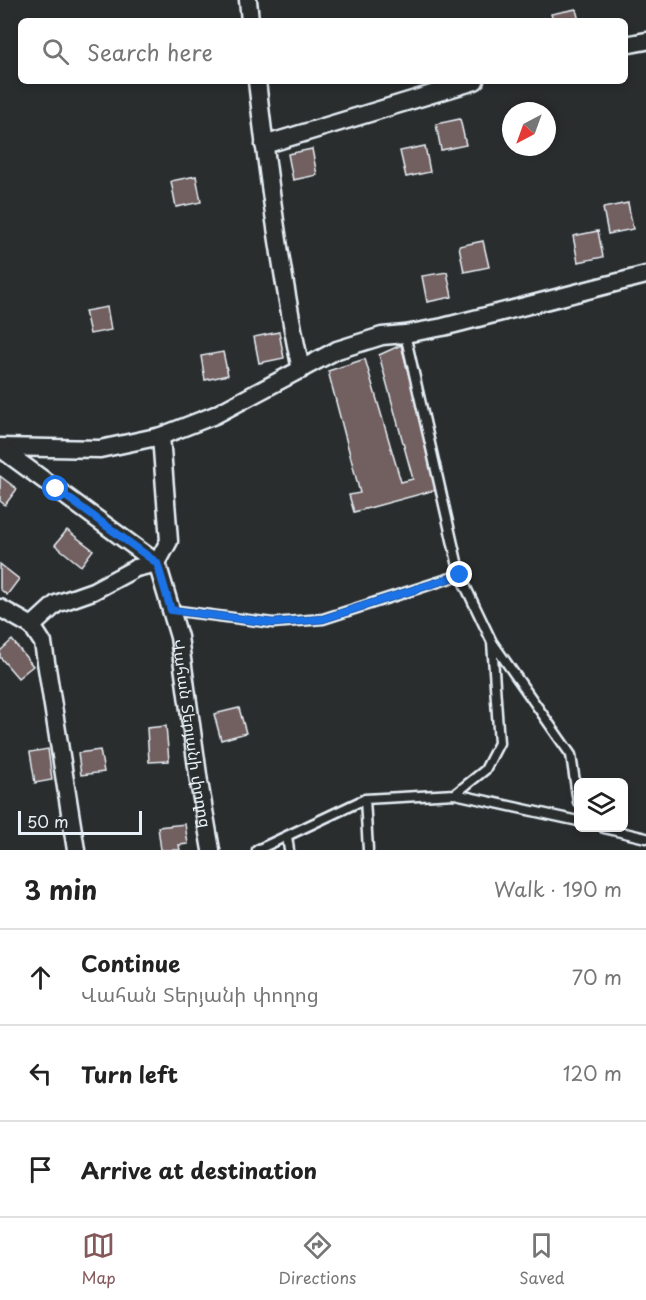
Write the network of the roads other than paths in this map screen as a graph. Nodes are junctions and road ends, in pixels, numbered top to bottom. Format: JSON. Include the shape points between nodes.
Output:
{"nodes":[{"id":1,"x":248,"y":0,"type":"edge"},
{"id":2,"x":250,"y":18,"type":"edge"},
{"id":3,"x":646,"y":41,"type":"edge"},
{"id":4,"x":628,"y":44,"type":"edge"},
{"id":5,"x":257,"y":84,"type":"edge"},
{"id":6,"x":465,"y":84,"type":"edge"},
{"id":7,"x":264,"y":145,"type":"junction"},
{"id":8,"x":646,"y":275,"type":"edge"},
{"id":9,"x":405,"y":334,"type":"junction"},
{"id":10,"x":301,"y":370,"type":"junction"},
{"id":11,"x":161,"y":436,"type":"junction"},
{"id":12,"x":0,"y":447,"type":"edge"},
{"id":13,"x":157,"y":563,"type":"junction"},
{"id":14,"x":460,"y":575,"type":"junction"},
{"id":15,"x":0,"y":608,"type":"edge"},
{"id":16,"x":171,"y":610,"type":"junction"},
{"id":17,"x":32,"y":626,"type":"junction"},
{"id":18,"x":492,"y":642,"type":"junction"},
{"id":19,"x":575,"y":778,"type":"edge"},
{"id":20,"x":455,"y":794,"type":"junction"},
{"id":21,"x":365,"y":799,"type":"junction"},
{"id":22,"x":574,"y":820,"type":"edge"},
{"id":23,"x":621,"y":832,"type":"edge"},
{"id":24,"x":287,"y":836,"type":"junction"},
{"id":25,"x":646,"y":838,"type":"edge"},
{"id":26,"x":76,"y":850,"type":"edge"},
{"id":27,"x":211,"y":850,"type":"edge"},
{"id":28,"x":257,"y":850,"type":"edge"},
{"id":29,"x":289,"y":850,"type":"edge"},
{"id":30,"x":368,"y":850,"type":"edge"}],
"edges":[{"from":1,"to":2,"type":"street"},
{"from":3,"to":4,"type":"street"},
{"from":5,"to":7,"type":"street"},
{"from":6,"to":7,"type":"street"},
{"from":7,"to":10,"type":"street"},
{"from":8,"to":9,"type":"street"},
{"from":9,"to":10,"type":"street","via":[[382,336],[338,350]]},
{"from":9,"to":14,"type":"lane"},
{"from":10,"to":11,"type":"street","via":[[215,415]]},
{"from":11,"to":12,"type":"street","via":[[100,449]]},
{"from":11,"to":13,"type":"street","via":[[169,541]]},
{"from":12,"to":13,"type":"street"},
{"from":13,"to":16,"type":"street","name":"Վահան Տերյանի փողոց"},
{"from":13,"to":17,"type":"street","via":[[135,568],[93,591],[56,604]]},
{"from":14,"to":16,"type":"lane","via":[[323,619],[273,623]]},
{"from":14,"to":18,"type":"lane"},
{"from":15,"to":17,"type":"street"},
{"from":16,"to":27,"type":"street","name":"Վահան Տերյանի փողոց","via":[[179,637]]},
{"from":17,"to":26,"type":"street","via":[[43,643]]},
{"from":18,"to":19,"type":"lane","via":[[571,755]]},
{"from":18,"to":20,"type":"lane","via":[[499,743],[485,770]]},
{"from":20,"to":21,"type":"lane"},
{"from":20,"to":22,"type":"lane"},
{"from":21,"to":24,"type":"lane"},
{"from":21,"to":30,"type":"lane"},
{"from":23,"to":25,"type":"lane"},
{"from":24,"to":28,"type":"lane"},
{"from":24,"to":29,"type":"lane"}]}
